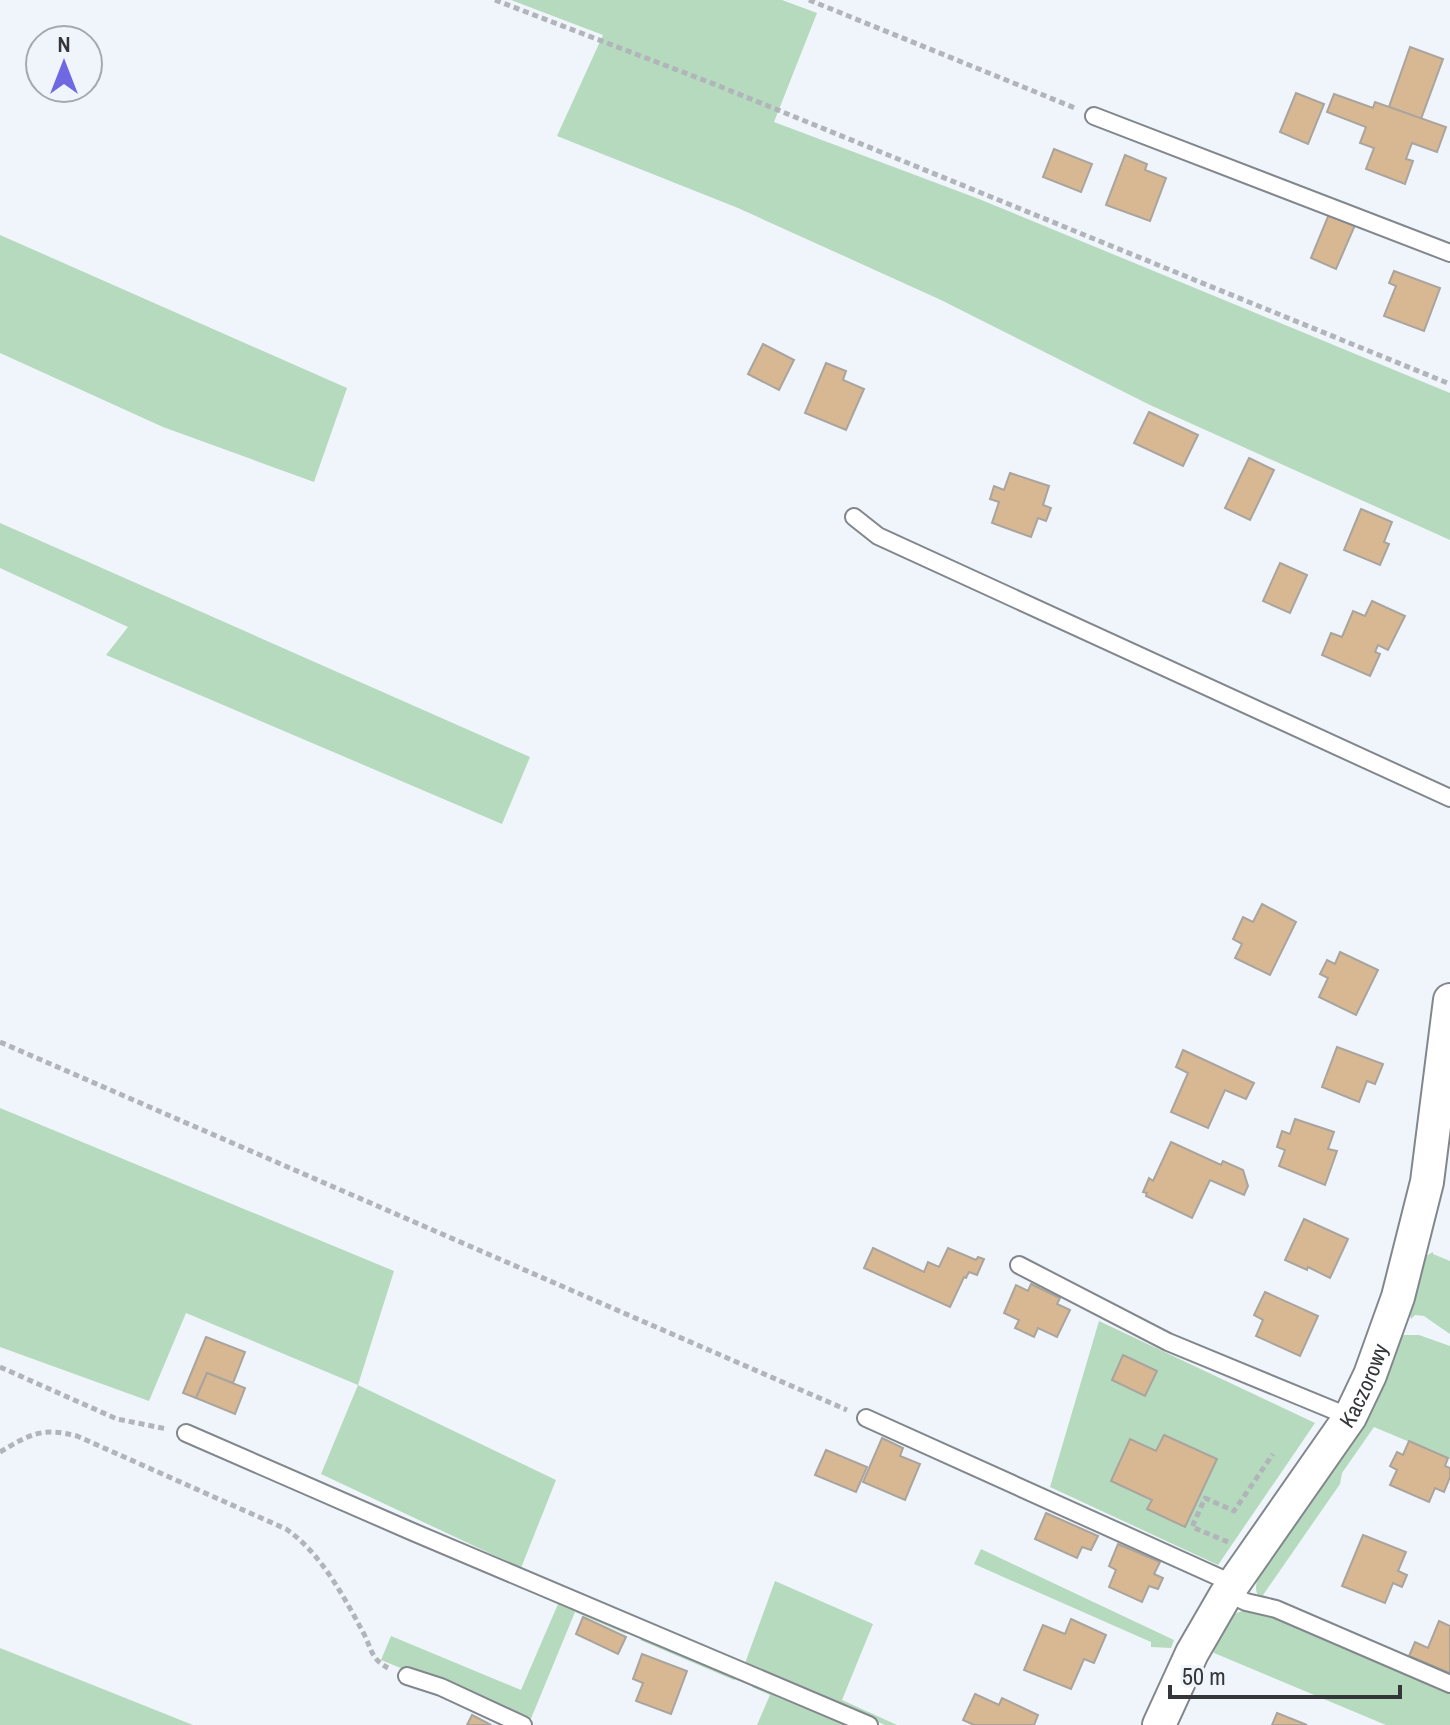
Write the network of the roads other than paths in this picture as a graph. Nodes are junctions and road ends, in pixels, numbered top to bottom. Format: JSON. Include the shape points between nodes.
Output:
{"nodes":[{"id":1,"x":1094,"y":116,"type":"road end"},
{"id":2,"x":1450,"y":253,"type":"edge"},
{"id":3,"x":854,"y":517,"type":"dead end"},
{"id":4,"x":1450,"y":798,"type":"edge"},
{"id":5,"x":1450,"y":1000,"type":"edge"},
{"id":6,"x":1019,"y":1265,"type":"dead end"},
{"id":7,"x":1350,"y":1417,"type":"junction"},
{"id":8,"x":866,"y":1418,"type":"road end"},
{"id":9,"x":186,"y":1433,"type":"road end"},
{"id":10,"x":1230,"y":1588,"type":"junction"},
{"id":11,"x":407,"y":1676,"type":"road end"},
{"id":12,"x":1450,"y":1684,"type":"edge"},
{"id":13,"x":523,"y":1725,"type":"edge"},
{"id":14,"x":869,"y":1725,"type":"edge"},
{"id":15,"x":1159,"y":1725,"type":"edge"}],
"edges":[{"from":1,"to":2,"type":"lane"},
{"from":3,"to":4,"type":"lane","via":[[878,536]]},
{"from":5,"to":7,"type":"street","name":"Kaczorowy","via":[[1418,1222],[1391,1319]]},
{"from":6,"to":7,"type":"lane","via":[[1168,1342]]},
{"from":7,"to":10,"type":"street","name":"Kaczorowy"},
{"from":8,"to":10,"type":"lane"},
{"from":9,"to":14,"type":"lane"},
{"from":10,"to":12,"type":"lane","via":[[1246,1602],[1276,1609]]},
{"from":10,"to":15,"type":"street","name":"Kaczorowy"},
{"from":11,"to":13,"type":"lane"}]}
